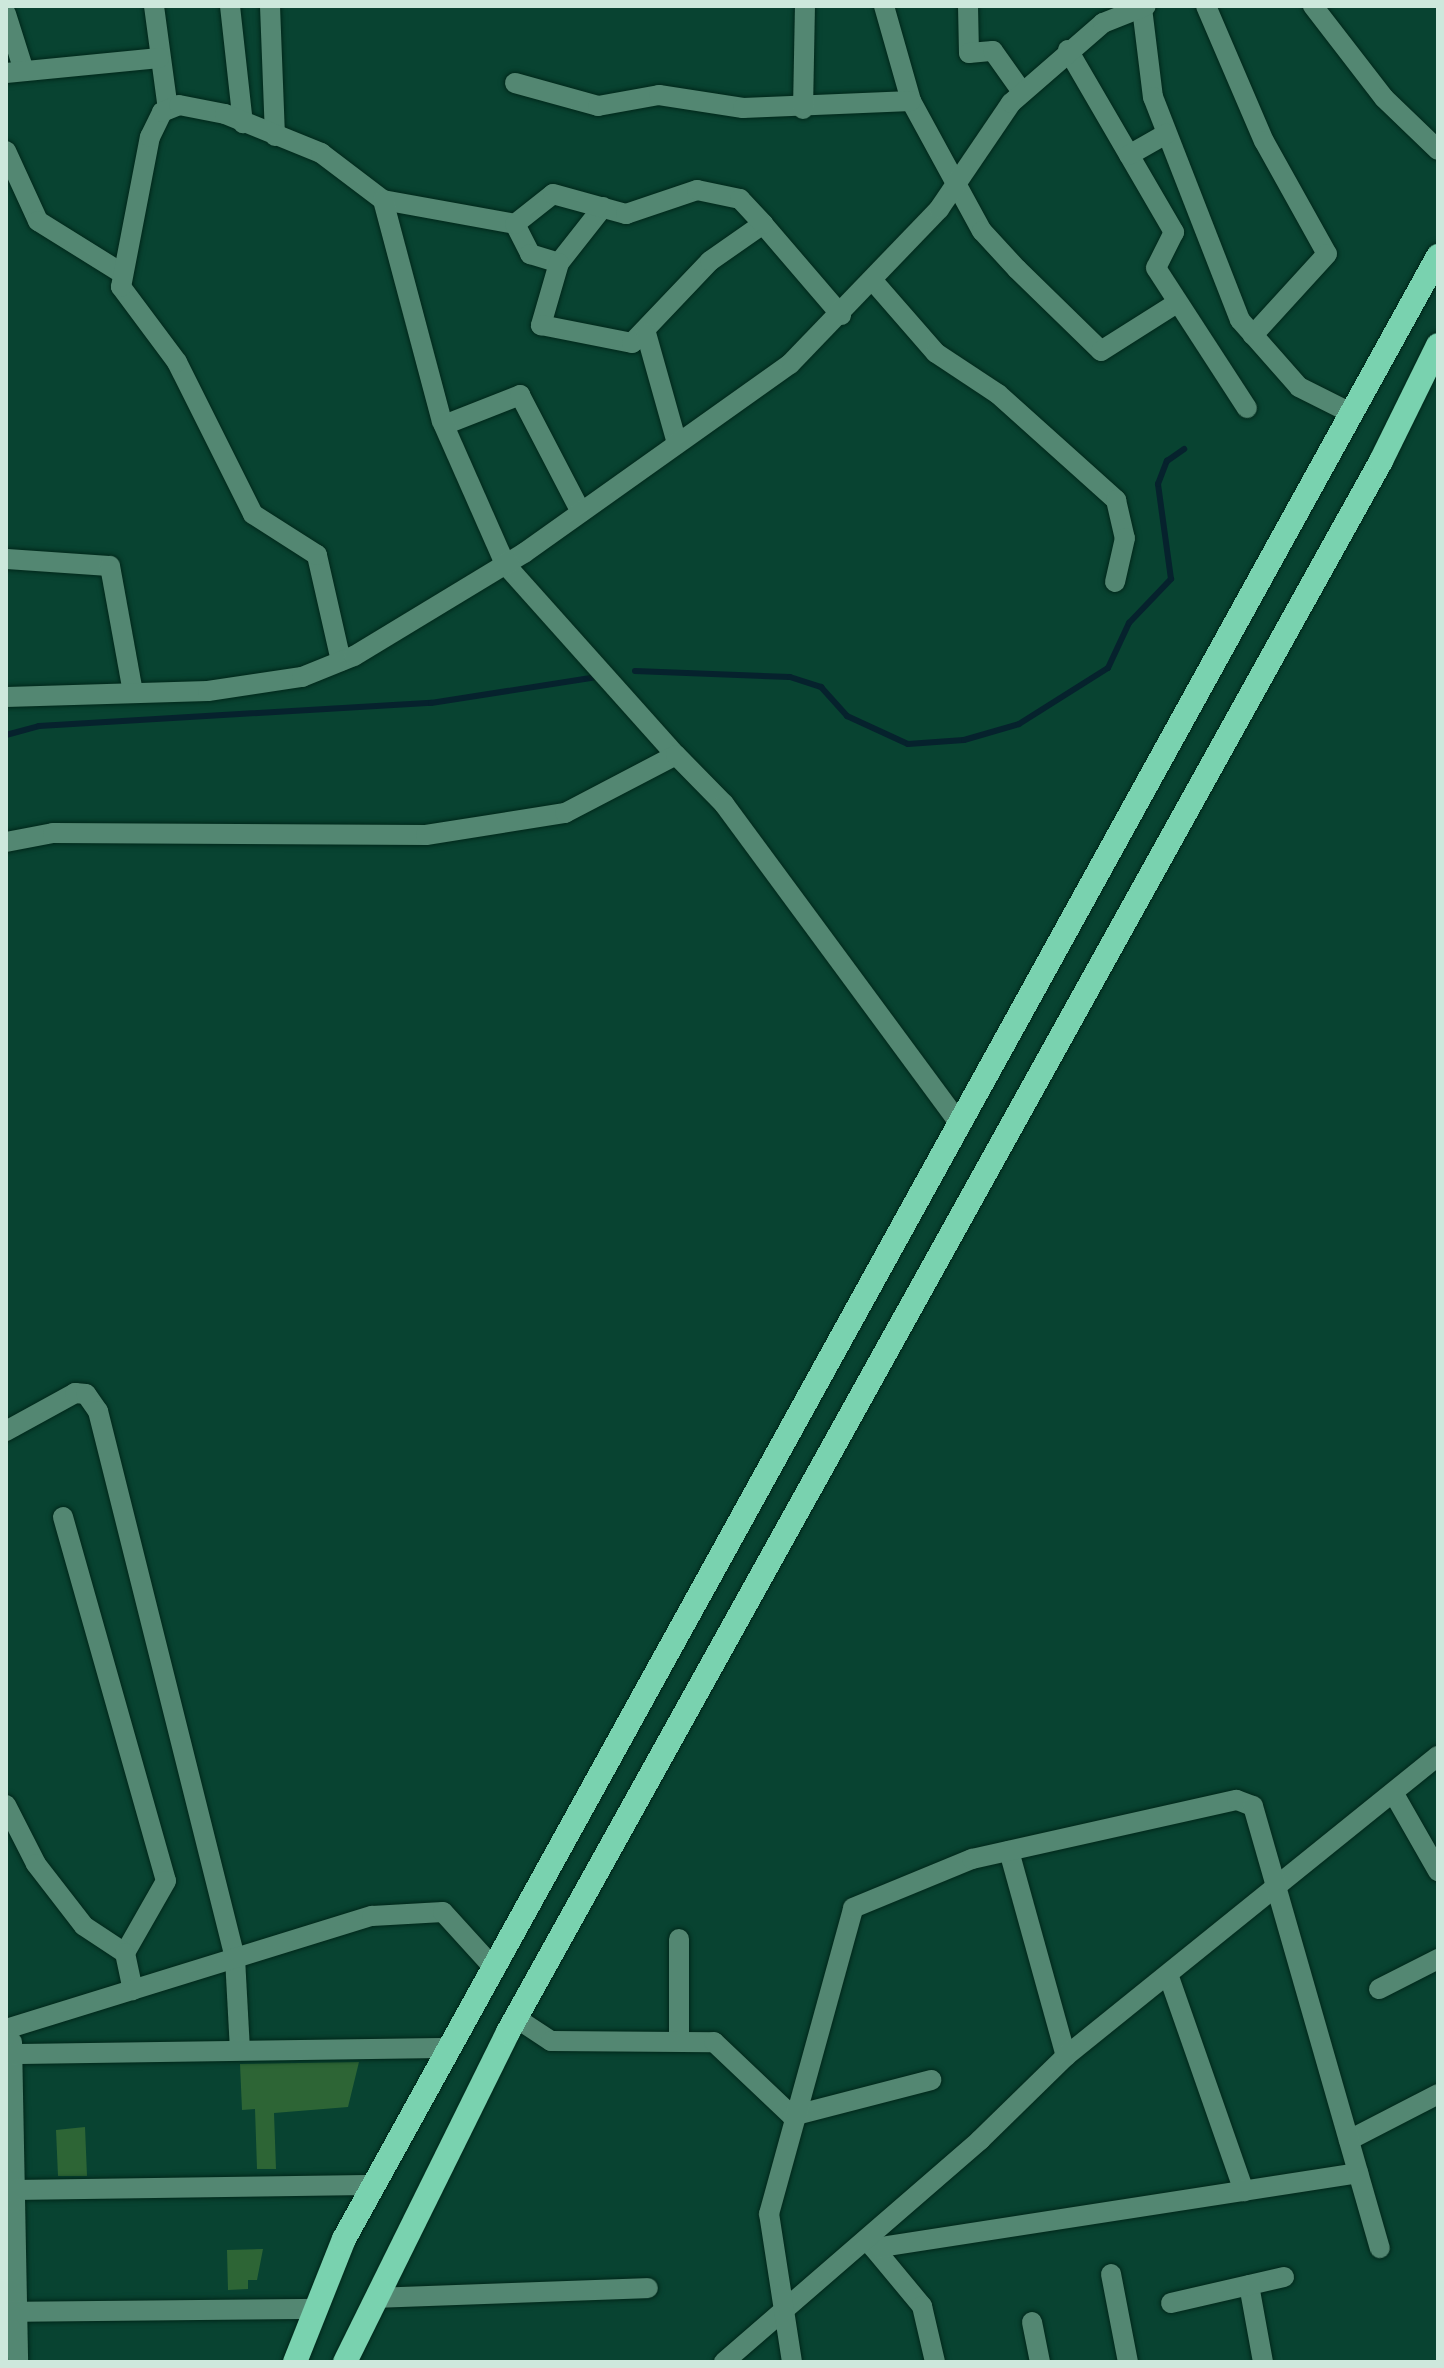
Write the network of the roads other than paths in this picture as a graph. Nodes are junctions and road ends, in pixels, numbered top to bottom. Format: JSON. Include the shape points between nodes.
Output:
{"nodes":[{"id":1,"x":154,"y":6,"type":"edge"},
{"id":2,"x":230,"y":6,"type":"edge"},
{"id":3,"x":270,"y":6,"type":"edge"},
{"id":4,"x":805,"y":6,"type":"edge"},
{"id":5,"x":884,"y":6,"type":"edge"},
{"id":6,"x":968,"y":6,"type":"edge"},
{"id":7,"x":1206,"y":6,"type":"edge"},
{"id":8,"x":1313,"y":6,"type":"edge"},
{"id":9,"x":1144,"y":7,"type":"edge"},
{"id":10,"x":6,"y":14,"type":"edge"},
{"id":11,"x":1068,"y":50,"type":"junction"},
{"id":12,"x":159,"y":58,"type":"junction"},
{"id":13,"x":15,"y":70,"type":"edge"},
{"id":14,"x":515,"y":83,"type":"dead end"},
{"id":15,"x":1022,"y":92,"type":"junction"},
{"id":16,"x":911,"y":101,"type":"junction"},
{"id":17,"x":168,"y":109,"type":"junction"},
{"id":18,"x":803,"y":109,"type":"junction"},
{"id":19,"x":243,"y":123,"type":"junction"},
{"id":20,"x":1166,"y":134,"type":"junction"},
{"id":21,"x":275,"y":136,"type":"junction"},
{"id":22,"x":1438,"y":150,"type":"edge"},
{"id":23,"x":6,"y":151,"type":"edge"},
{"id":24,"x":1129,"y":155,"type":"junction"},
{"id":25,"x":957,"y":186,"type":"junction"},
{"id":26,"x":383,"y":200,"type":"junction"},
{"id":27,"x":603,"y":207,"type":"junction"},
{"id":28,"x":515,"y":224,"type":"junction"},
{"id":29,"x":763,"y":224,"type":"junction"},
{"id":30,"x":1438,"y":256,"type":"edge"},
{"id":31,"x":559,"y":263,"type":"junction"},
{"id":32,"x":120,"y":272,"type":"junction"},
{"id":33,"x":874,"y":282,"type":"junction"},
{"id":34,"x":1177,"y":303,"type":"junction"},
{"id":35,"x":841,"y":315,"type":"junction"},
{"id":36,"x":646,"y":333,"type":"junction"},
{"id":37,"x":1253,"y":335,"type":"junction"},
{"id":38,"x":1438,"y":345,"type":"edge"},
{"id":39,"x":1247,"y":408,"type":"dead end"},
{"id":40,"x":1351,"y":413,"type":"junction"},
{"id":41,"x":444,"y":425,"type":"junction"},
{"id":42,"x":677,"y":443,"type":"junction"},
{"id":43,"x":581,"y":512,"type":"junction"},
{"id":44,"x":6,"y":559,"type":"edge"},
{"id":45,"x":505,"y":564,"type":"junction"},
{"id":46,"x":1115,"y":582,"type":"dead end"},
{"id":47,"x":341,"y":661,"type":"junction"},
{"id":48,"x":133,"y":692,"type":"junction"},
{"id":49,"x":6,"y":697,"type":"edge"},
{"id":50,"x":676,"y":755,"type":"junction"},
{"id":51,"x":6,"y":842,"type":"edge"},
{"id":52,"x":965,"y":1118,"type":"junction"},
{"id":53,"x":6,"y":1431,"type":"edge"},
{"id":54,"x":63,"y":1517,"type":"dead end"},
{"id":55,"x":1438,"y":1756,"type":"edge"},
{"id":56,"x":1394,"y":1794,"type":"junction"},
{"id":57,"x":6,"y":1805,"type":"edge"},
{"id":58,"x":1009,"y":1851,"type":"junction"},
{"id":59,"x":1438,"y":1871,"type":"edge"},
{"id":60,"x":1275,"y":1888,"type":"junction"},
{"id":61,"x":679,"y":1939,"type":"dead end"},
{"id":62,"x":125,"y":1953,"type":"junction"},
{"id":63,"x":235,"y":1958,"type":"junction"},
{"id":64,"x":1438,"y":1959,"type":"edge"},
{"id":65,"x":494,"y":1968,"type":"junction"},
{"id":66,"x":1169,"y":1977,"type":"junction"},
{"id":67,"x":1379,"y":1989,"type":"dead end"},
{"id":68,"x":133,"y":1990,"type":"junction"},
{"id":69,"x":516,"y":2018,"type":"junction"},
{"id":70,"x":9,"y":2028,"type":"edge"},
{"id":71,"x":679,"y":2040,"type":"junction"},
{"id":72,"x":449,"y":2048,"type":"junction"},
{"id":73,"x":240,"y":2050,"type":"junction"},
{"id":74,"x":12,"y":2054,"type":"junction"},
{"id":75,"x":1066,"y":2056,"type":"junction"},
{"id":76,"x":931,"y":2080,"type":"dead end"},
{"id":77,"x":1438,"y":2094,"type":"edge"},
{"id":78,"x":792,"y":2116,"type":"junction"},
{"id":79,"x":1349,"y":2140,"type":"junction"},
{"id":80,"x":1358,"y":2173,"type":"junction"},
{"id":81,"x":374,"y":2185,"type":"junction"},
{"id":82,"x":11,"y":2190,"type":"edge"},
{"id":83,"x":1244,"y":2191,"type":"junction"},
{"id":84,"x":868,"y":2242,"type":"junction"},
{"id":85,"x":1380,"y":2248,"type":"dead end"},
{"id":86,"x":1111,"y":2274,"type":"dead end"},
{"id":87,"x":1284,"y":2277,"type":"dead end"},
{"id":88,"x":1249,"y":2285,"type":"junction"},
{"id":89,"x":648,"y":2288,"type":"dead end"},
{"id":90,"x":376,"y":2298,"type":"junction"},
{"id":91,"x":1171,"y":2303,"type":"dead end"},
{"id":92,"x":316,"y":2309,"type":"junction"},
{"id":93,"x":782,"y":2309,"type":"junction"},
{"id":94,"x":12,"y":2312,"type":"edge"},
{"id":95,"x":1032,"y":2322,"type":"dead end"},
{"id":96,"x":18,"y":2362,"type":"edge"},
{"id":97,"x":295,"y":2362,"type":"edge"},
{"id":98,"x":345,"y":2362,"type":"edge"},
{"id":99,"x":724,"y":2362,"type":"edge"},
{"id":100,"x":792,"y":2362,"type":"edge"},
{"id":101,"x":935,"y":2362,"type":"edge"},
{"id":102,"x":1040,"y":2362,"type":"edge"},
{"id":103,"x":1128,"y":2362,"type":"edge"},
{"id":104,"x":1263,"y":2362,"type":"edge"}],
"edges":[{"from":1,"to":12,"type":"street"},
{"from":2,"to":19,"type":"street"},
{"from":3,"to":21,"type":"street"},
{"from":4,"to":18,"type":"street"},
{"from":5,"to":16,"type":"street"},
{"from":6,"to":15,"type":"street","via":[[969,53],[993,51]]},
{"from":7,"to":37,"type":"street","via":[[1264,141],[1327,254]]},
{"from":8,"to":22,"type":"street","via":[[1374,87]]},
{"from":9,"to":11,"type":"street","via":[[1103,23]]},
{"from":9,"to":20,"type":"street","via":[[1153,97]]},
{"from":10,"to":13,"type":"street"},
{"from":11,"to":15,"type":"street"},
{"from":11,"to":24,"type":"street"},
{"from":12,"to":13,"type":"street"},
{"from":12,"to":17,"type":"street"},
{"from":14,"to":18,"type":"street","via":[[581,104],[659,95]]},
{"from":15,"to":25,"type":"street"},
{"from":16,"to":18,"type":"street"},
{"from":16,"to":25,"type":"street"},
{"from":17,"to":19,"type":"street","via":[[205,108]]},
{"from":17,"to":32,"type":"street","via":[[150,137]]},
{"from":19,"to":21,"type":"street"},
{"from":20,"to":24,"type":"street"},
{"from":20,"to":37,"type":"street","via":[[1219,275]]},
{"from":21,"to":26,"type":"street","via":[[321,153]]},
{"from":23,"to":32,"type":"street","via":[[38,221]]},
{"from":24,"to":34,"type":"street","via":[[1174,232],[1154,264]]},
{"from":25,"to":33,"type":"street"},
{"from":25,"to":34,"type":"street","via":[[982,231],[1099,350]]},
{"from":26,"to":28,"type":"street"},
{"from":26,"to":41,"type":"street"},
{"from":27,"to":28,"type":"street","via":[[553,194]]},
{"from":27,"to":29,"type":"street","via":[[633,212],[697,190],[740,199]]},
{"from":27,"to":31,"type":"street"},
{"from":28,"to":31,"type":"street","via":[[530,254]]},
{"from":29,"to":35,"type":"street"},
{"from":29,"to":36,"type":"street","via":[[710,261]]},
{"from":30,"to":40,"type":"highway"},
{"from":31,"to":36,"type":"street","via":[[541,325],[632,343]]},
{"from":32,"to":47,"type":"street","via":[[127,301],[177,362],[241,498],[263,525],[317,555]]},
{"from":33,"to":35,"type":"street"},
{"from":33,"to":46,"type":"street","via":[[936,353],[998,394],[1116,500],[1125,538]]},
{"from":34,"to":39,"type":"street"},
{"from":35,"to":42,"type":"street","via":[[790,364]]},
{"from":36,"to":42,"type":"street"},
{"from":37,"to":40,"type":"street","via":[[1299,387]]},
{"from":38,"to":69,"type":"highway","via":[[1381,461]]},
{"from":40,"to":52,"type":"highway"},
{"from":41,"to":43,"type":"street","via":[[520,395]]},
{"from":41,"to":45,"type":"street"},
{"from":42,"to":43,"type":"street"},
{"from":43,"to":45,"type":"street"},
{"from":44,"to":48,"type":"street","via":[[110,566]]},
{"from":45,"to":47,"type":"street"},
{"from":45,"to":50,"type":"street"},
{"from":47,"to":48,"type":"street","via":[[302,677]]},
{"from":48,"to":49,"type":"street"},
{"from":50,"to":51,"type":"street","via":[[565,813],[426,835],[53,833]]},
{"from":50,"to":52,"type":"street","via":[[724,804]]},
{"from":52,"to":65,"type":"highway"},
{"from":53,"to":63,"type":"street","via":[[75,1393],[86,1394],[98,1411]]},
{"from":54,"to":62,"type":"street","via":[[166,1881]]},
{"from":55,"to":56,"type":"street"},
{"from":56,"to":59,"type":"street"},
{"from":56,"to":60,"type":"street"},
{"from":57,"to":62,"type":"street","via":[[36,1864],[84,1926]]},
{"from":58,"to":60,"type":"street","via":[[1244,1799],[1253,1806]]},
{"from":58,"to":75,"type":"street"},
{"from":58,"to":78,"type":"street","via":[[935,1871],[853,1908]]},
{"from":60,"to":66,"type":"street"},
{"from":60,"to":79,"type":"street"},
{"from":61,"to":71,"type":"street"},
{"from":62,"to":68,"type":"street"},
{"from":63,"to":65,"type":"street","via":[[372,1916],[443,1912]]},
{"from":63,"to":68,"type":"street"},
{"from":63,"to":73,"type":"street"},
{"from":64,"to":67,"type":"street"},
{"from":65,"to":72,"type":"highway"},
{"from":66,"to":75,"type":"street"},
{"from":66,"to":83,"type":"street"},
{"from":68,"to":70,"type":"street"},
{"from":69,"to":71,"type":"street","via":[[551,2041]]},
{"from":69,"to":90,"type":"highway"},
{"from":70,"to":74,"type":"street"},
{"from":71,"to":78,"type":"street","via":[[722,2046]]},
{"from":72,"to":73,"type":"street"},
{"from":72,"to":81,"type":"highway"},
{"from":73,"to":74,"type":"street"},
{"from":74,"to":82,"type":"street"},
{"from":75,"to":84,"type":"street"},
{"from":76,"to":78,"type":"street"},
{"from":77,"to":79,"type":"street"},
{"from":78,"to":93,"type":"street","via":[[768,2229]]},
{"from":79,"to":80,"type":"street"},
{"from":80,"to":83,"type":"street"},
{"from":80,"to":85,"type":"street"},
{"from":81,"to":82,"type":"street"},
{"from":81,"to":92,"type":"highway"},
{"from":82,"to":94,"type":"street"},
{"from":83,"to":84,"type":"street"},
{"from":84,"to":93,"type":"street"},
{"from":84,"to":101,"type":"street","via":[[922,2306]]},
{"from":86,"to":103,"type":"street"},
{"from":87,"to":88,"type":"street"},
{"from":88,"to":91,"type":"street"},
{"from":88,"to":104,"type":"street"},
{"from":89,"to":90,"type":"street"},
{"from":90,"to":98,"type":"highway"},
{"from":92,"to":94,"type":"street"},
{"from":92,"to":97,"type":"highway"},
{"from":93,"to":99,"type":"street"},
{"from":93,"to":100,"type":"street"},
{"from":94,"to":96,"type":"street"},
{"from":95,"to":102,"type":"street"}]}
